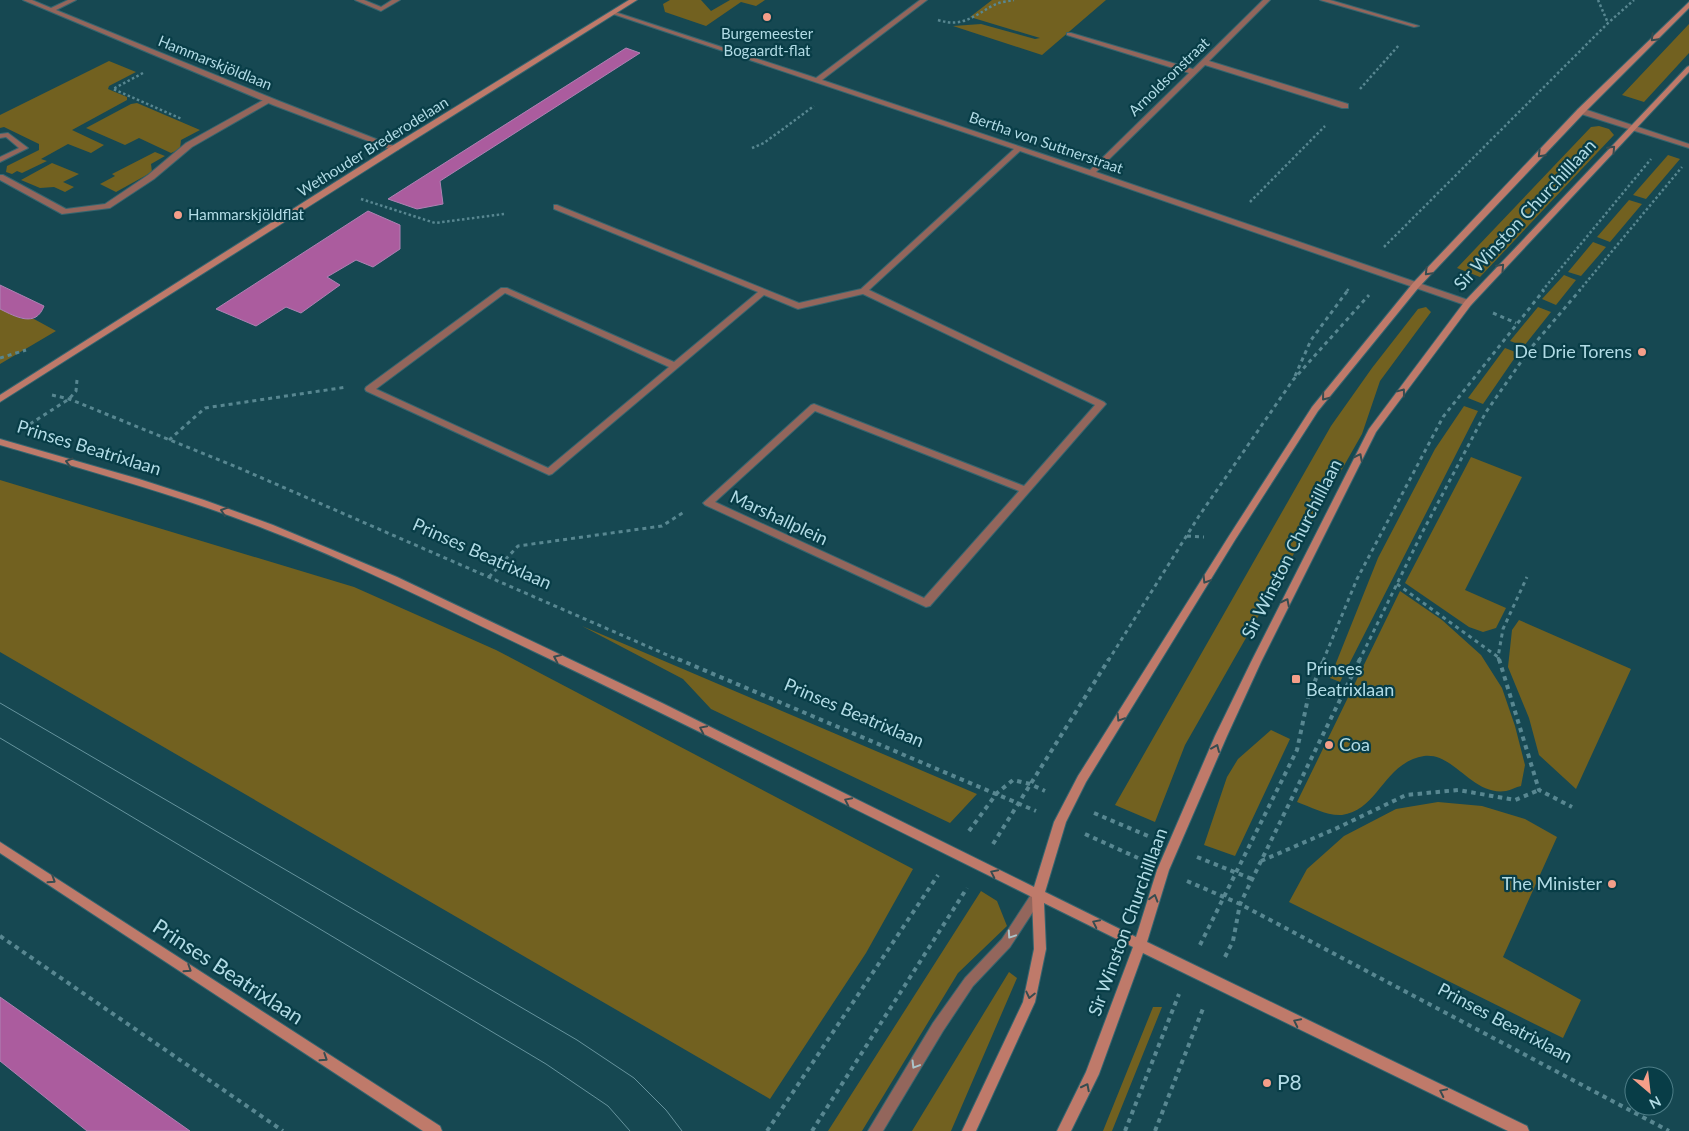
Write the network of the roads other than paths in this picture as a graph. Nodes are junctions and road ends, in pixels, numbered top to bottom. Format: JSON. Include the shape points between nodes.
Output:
{"nodes":[{"id":1,"x":26,"y":0,"type":"edge"},
{"id":2,"x":73,"y":0,"type":"edge"},
{"id":3,"x":358,"y":0,"type":"edge"},
{"id":4,"x":398,"y":0,"type":"edge"},
{"id":5,"x":634,"y":0,"type":"edge"},
{"id":6,"x":924,"y":0,"type":"edge"},
{"id":7,"x":1267,"y":0,"type":"edge"},
{"id":8,"x":1323,"y":0,"type":"edge"},
{"id":9,"x":1689,"y":4,"type":"edge"},
{"id":10,"x":51,"y":10,"type":"junction"},
{"id":11,"x":613,"y":13,"type":"junction"},
{"id":12,"x":1416,"y":26,"type":"dead end"},
{"id":13,"x":1069,"y":34,"type":"dead end"},
{"id":14,"x":1204,"y":62,"type":"junction"},
{"id":15,"x":1689,"y":68,"type":"edge"},
{"id":16,"x":1194,"y":72,"type":"junction"},
{"id":17,"x":818,"y":80,"type":"junction"},
{"id":18,"x":270,"y":100,"type":"junction"},
{"id":19,"x":1345,"y":106,"type":"dead end"},
{"id":20,"x":1581,"y":111,"type":"junction"},
{"id":21,"x":1632,"y":127,"type":"junction"},
{"id":22,"x":0,"y":136,"type":"edge"},
{"id":23,"x":1689,"y":146,"type":"edge"},
{"id":24,"x":395,"y":148,"type":"junction"},
{"id":25,"x":1019,"y":148,"type":"junction"},
{"id":26,"x":0,"y":160,"type":"edge"},
{"id":27,"x":1091,"y":173,"type":"junction"},
{"id":28,"x":0,"y":177,"type":"edge"},
{"id":29,"x":556,"y":207,"type":"dead end"},
{"id":30,"x":1416,"y":285,"type":"junction"},
{"id":31,"x":864,"y":291,"type":"junction"},
{"id":32,"x":762,"y":293,"type":"junction"},
{"id":33,"x":1468,"y":303,"type":"junction"},
{"id":34,"x":675,"y":366,"type":"junction"},
{"id":35,"x":0,"y":399,"type":"edge"},
{"id":36,"x":1,"y":442,"type":"edge"},
{"id":37,"x":1025,"y":490,"type":"junction"},
{"id":38,"x":0,"y":847,"type":"edge"},
{"id":39,"x":1038,"y":894,"type":"junction"},
{"id":40,"x":1140,"y":945,"type":"junction"},
{"id":41,"x":435,"y":1131,"type":"edge"},
{"id":42,"x":875,"y":1131,"type":"edge"},
{"id":43,"x":969,"y":1131,"type":"edge"},
{"id":44,"x":1064,"y":1131,"type":"edge"},
{"id":45,"x":1522,"y":1131,"type":"edge"}],
"edges":[{"from":1,"to":10,"type":"street","name":"Hammarskjöldlaan"},
{"from":2,"to":10,"type":"street"},
{"from":3,"to":4,"type":"street","via":[[381,9]]},
{"from":5,"to":11,"type":"street","name":"Wethouder Brederodelaan"},
{"from":6,"to":17,"type":"street"},
{"from":7,"to":14,"type":"street","name":"Arnoldsonstraat"},
{"from":8,"to":12,"type":"street"},
{"from":9,"to":20,"type":"street","name":"Sir Winston Churchilllaan","one_way":true},
{"from":10,"to":18,"type":"street","name":"Hammarskjöldlaan"},
{"from":11,"to":17,"type":"street","name":"Bertha von Suttnerstraat"},
{"from":11,"to":24,"type":"street","name":"Wethouder Brederodelaan"},
{"from":13,"to":16,"type":"street"},
{"from":14,"to":16,"type":"street","name":"Arnoldsonstraat"},
{"from":14,"to":19,"type":"street"},
{"from":15,"to":21,"type":"street","name":"Sir Winston Churchilllaan"},
{"from":16,"to":27,"type":"street","name":"Arnoldsonstraat"},
{"from":17,"to":25,"type":"street","name":"Bertha von Suttnerstraat"},
{"from":18,"to":24,"type":"street","name":"Hammarskjöldlaan"},
{"from":18,"to":28,"type":"street","via":[[189,145],[151,177],[107,206],[66,212]]},
{"from":20,"to":21,"type":"street"},
{"from":20,"to":30,"type":"street","name":"Sir Winston Churchilllaan","one_way":true},
{"from":21,"to":23,"type":"street"},
{"from":33,"to":21,"type":"street","name":"Sir Winston Churchilllaan","one_way":true},
{"from":22,"to":26,"type":"street","via":[[8,135],[24,148]]},
{"from":24,"to":35,"type":"street","name":"Wethouder Brederodelaan"},
{"from":25,"to":27,"type":"street","name":"Bertha von Suttnerstraat"},
{"from":25,"to":31,"type":"street"},
{"from":27,"to":30,"type":"street","name":"Bertha von Suttnerstraat"},
{"from":29,"to":32,"type":"street"},
{"from":30,"to":33,"type":"street","name":"Bertha von Suttnerstraat"},
{"from":30,"to":39,"type":"street","name":"Sir Winston Churchilllaan","one_way":true,"via":[[1315,409],[1068,802]]},
{"from":31,"to":32,"type":"street","via":[[798,306]]},
{"from":31,"to":37,"type":"street","name":"Marshallplein","via":[[1101,404]]},
{"from":32,"to":34,"type":"street"},
{"from":40,"to":33,"type":"street","name":"Sir Winston Churchilllaan","one_way":true,"via":[[1163,870],[1221,736],[1372,431]]},
{"from":34,"to":34,"type":"street","via":[[549,472],[369,389],[504,290]]},
{"from":39,"to":36,"type":"street","name":"Prinses Beatrixlaan","one_way":true,"via":[[658,706],[384,576],[270,527],[201,502]]},
{"from":37,"to":37,"type":"street","name":"Marshallplein","via":[[926,603],[708,503],[814,407]]},
{"from":38,"to":41,"type":"street","name":"Prinses Beatrixlaan","one_way":true},
{"from":40,"to":39,"type":"street","name":"Prinses Beatrixlaan","one_way":true},
{"from":39,"to":42,"type":"street","name":"Sir Winston Churchilllaan","one_way":true,"via":[[1006,943],[969,982],[938,1027]]},
{"from":39,"to":43,"type":"street","name":"Sir Winston Churchilllaan","one_way":true,"via":[[1040,949],[1029,1002]]},
{"from":44,"to":40,"type":"street","name":"Sir Winston Churchilllaan","one_way":true,"via":[[1092,1074]]},
{"from":45,"to":40,"type":"street","name":"Prinses Beatrixlaan","one_way":true}]}
